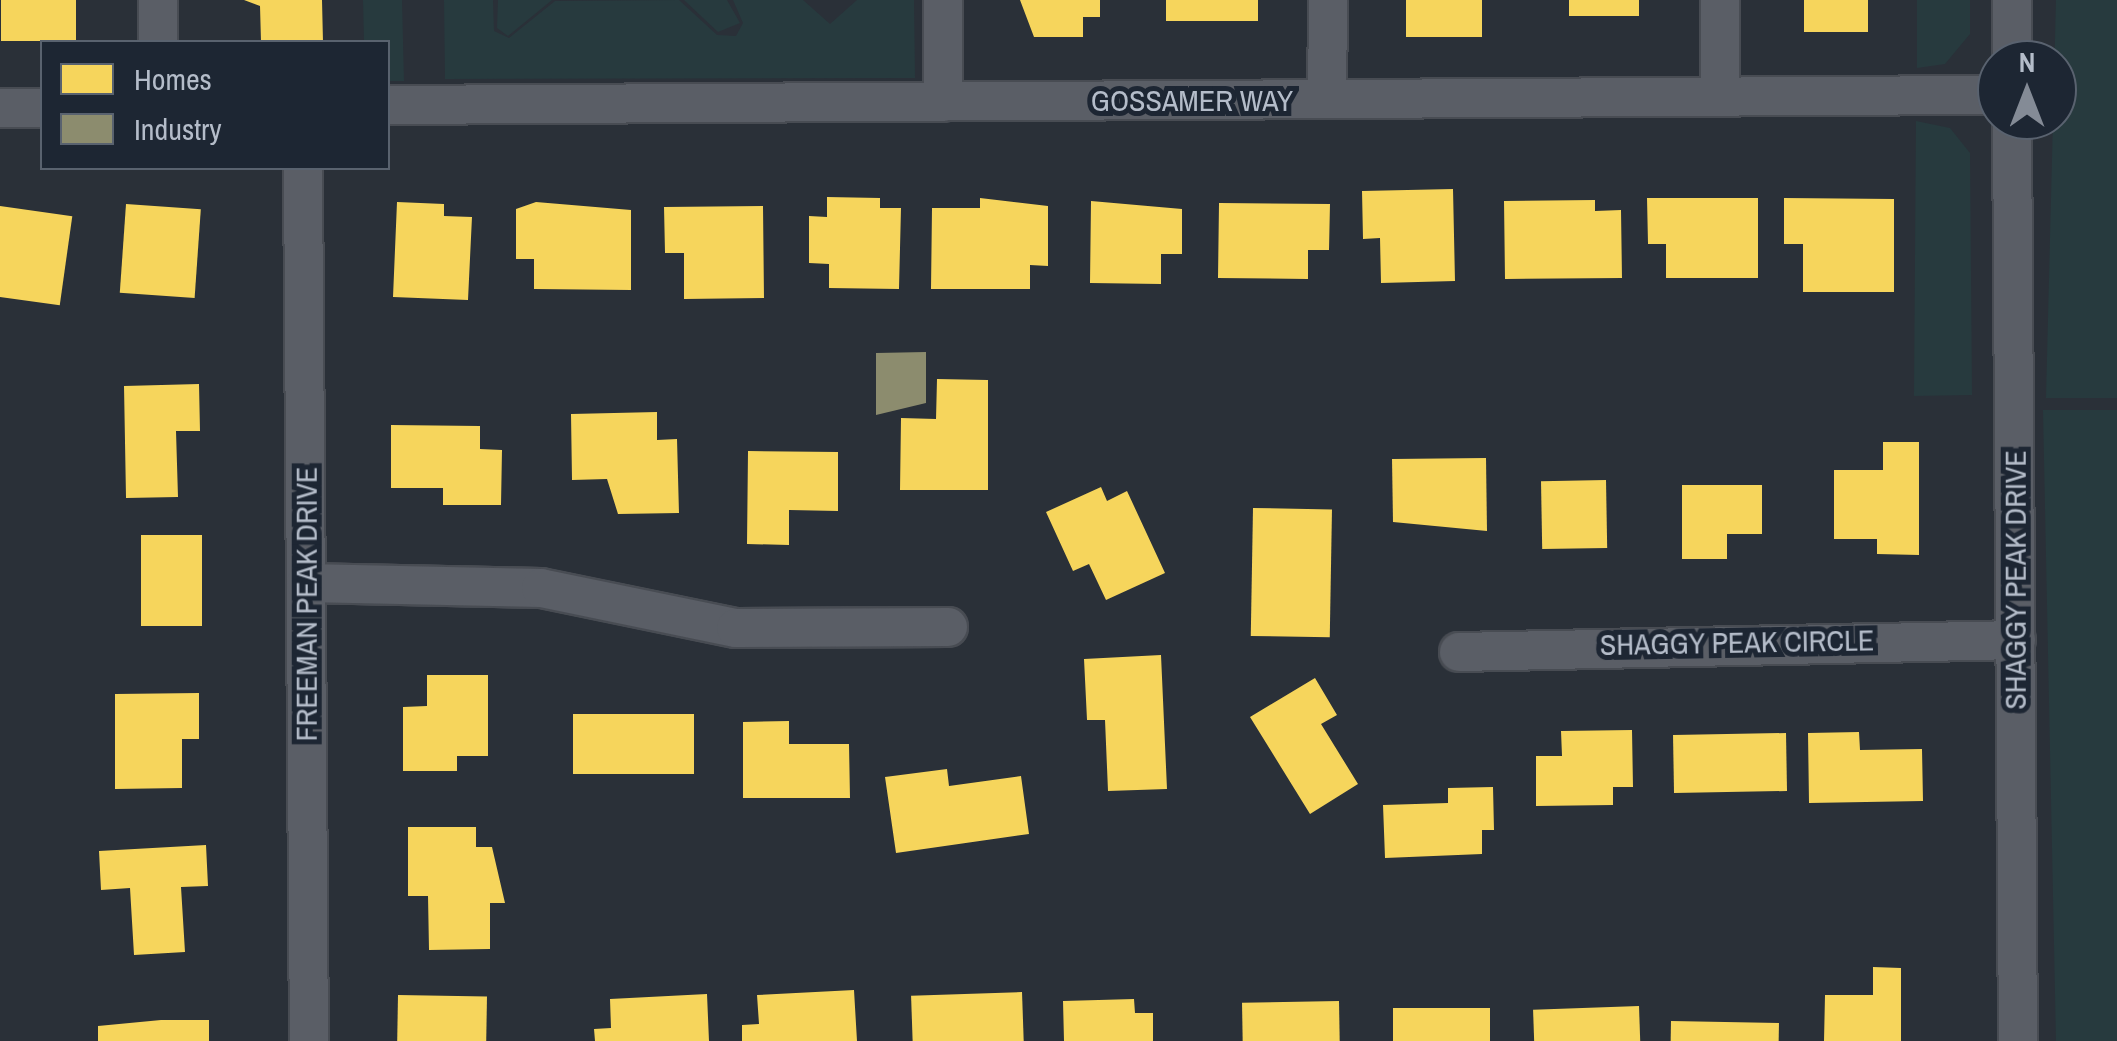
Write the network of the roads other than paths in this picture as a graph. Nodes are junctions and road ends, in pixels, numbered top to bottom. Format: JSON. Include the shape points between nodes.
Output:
{"nodes":[{"id":1,"x":158,"y":0,"type":"edge"},
{"id":2,"x":943,"y":0,"type":"edge"},
{"id":3,"x":1328,"y":0,"type":"edge"},
{"id":4,"x":1720,"y":0,"type":"edge"},
{"id":5,"x":2012,"y":0,"type":"edge"},
{"id":6,"x":158,"y":40,"type":"edge"},
{"id":7,"x":2012,"y":40,"type":"edge"},
{"id":8,"x":1977,"y":95,"type":"edge"},
{"id":9,"x":1720,"y":97,"type":"junction"},
{"id":10,"x":1327,"y":99,"type":"junction"},
{"id":11,"x":944,"y":102,"type":"junction"},
{"id":12,"x":390,"y":105,"type":"edge"},
{"id":13,"x":0,"y":108,"type":"edge"},
{"id":14,"x":40,"y":108,"type":"edge"},
{"id":15,"x":2012,"y":140,"type":"edge"},
{"id":16,"x":303,"y":170,"type":"edge"},
{"id":17,"x":306,"y":583,"type":"junction"},
{"id":18,"x":948,"y":627,"type":"dead end"},
{"id":19,"x":2016,"y":640,"type":"junction"},
{"id":20,"x":1459,"y":652,"type":"dead end"},
{"id":21,"x":309,"y":1041,"type":"edge"},
{"id":22,"x":2018,"y":1041,"type":"edge"}],
"edges":[{"from":1,"to":6,"type":"street"},
{"from":2,"to":11,"type":"street"},
{"from":3,"to":10,"type":"street"},
{"from":4,"to":9,"type":"street"},
{"from":5,"to":7,"type":"street"},
{"from":8,"to":9,"type":"street","name":"GOSSAMER WAY"},
{"from":9,"to":10,"type":"street","name":"GOSSAMER WAY"},
{"from":10,"to":11,"type":"street","name":"GOSSAMER WAY"},
{"from":11,"to":12,"type":"street","name":"GOSSAMER WAY"},
{"from":13,"to":14,"type":"street"},
{"from":15,"to":19,"type":"street","name":"SHAGGY PEAK DRIVE"},
{"from":16,"to":17,"type":"street","name":"FREEMAN PEAK DRIVE"},
{"from":17,"to":18,"type":"street","via":[[541,588],[736,628]]},
{"from":17,"to":21,"type":"street","name":"FREEMAN PEAK DRIVE"},
{"from":19,"to":20,"type":"street","name":"SHAGGY PEAK CIRCLE"},
{"from":19,"to":22,"type":"street","name":"SHAGGY PEAK DRIVE"}]}
